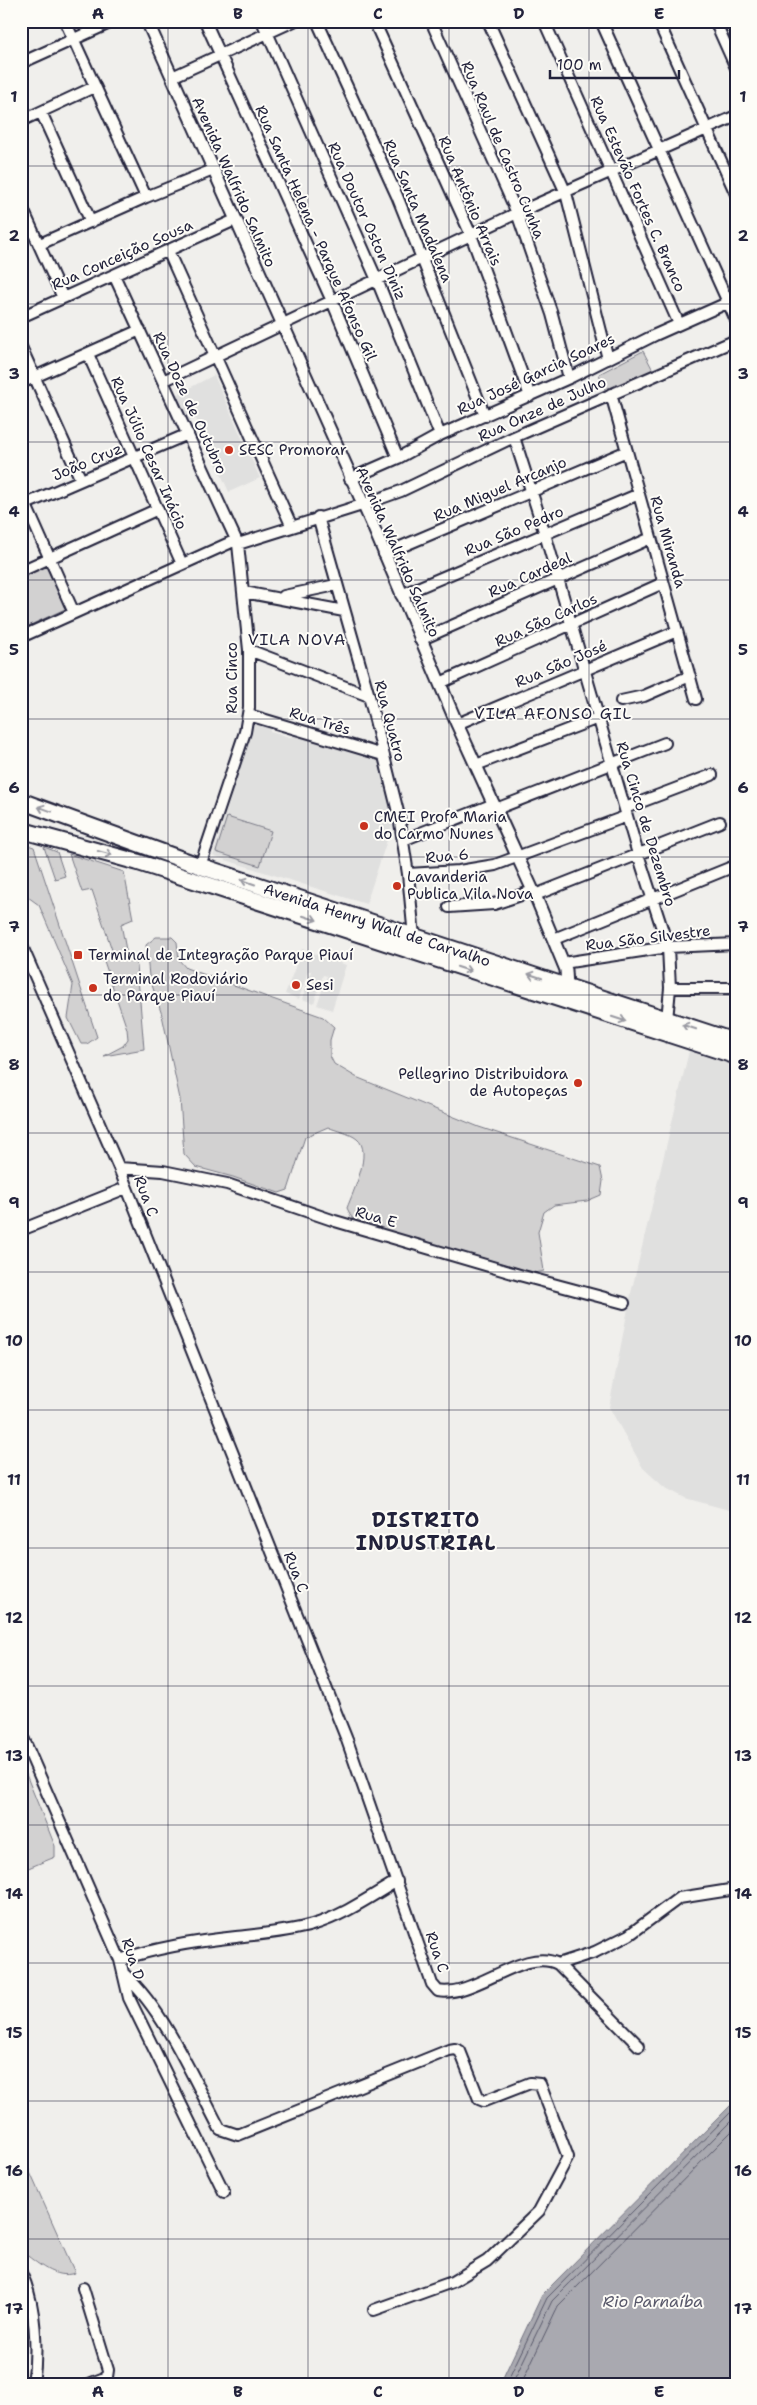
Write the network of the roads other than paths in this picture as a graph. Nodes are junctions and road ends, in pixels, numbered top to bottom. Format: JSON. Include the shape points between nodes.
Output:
{"nodes":[{"id":1,"x":65,"y":21,"type":"edge"},
{"id":2,"x":114,"y":21,"type":"edge"},
{"id":3,"x":147,"y":21,"type":"edge"},
{"id":4,"x":204,"y":21,"type":"edge"},
{"id":5,"x":262,"y":21,"type":"edge"},
{"id":6,"x":294,"y":21,"type":"edge"},
{"id":7,"x":317,"y":21,"type":"edge"},
{"id":8,"x":374,"y":21,"type":"edge"},
{"id":9,"x":431,"y":21,"type":"edge"},
{"id":10,"x":488,"y":21,"type":"edge"},
{"id":11,"x":544,"y":21,"type":"edge"},
{"id":12,"x":601,"y":21,"type":"edge"},
{"id":13,"x":658,"y":21,"type":"edge"},
{"id":14,"x":715,"y":21,"type":"edge"},
{"id":15,"x":267,"y":34,"type":"junction"},
{"id":16,"x":73,"y":39,"type":"junction"},
{"id":17,"x":220,"y":55,"type":"junction"},
{"id":18,"x":21,"y":63,"type":"edge"},
{"id":19,"x":736,"y":68,"type":"edge"},
{"id":20,"x":172,"y":77,"type":"junction"},
{"id":21,"x":94,"y":87,"type":"junction"},
{"id":22,"x":41,"y":112,"type":"junction"},
{"id":23,"x":736,"y":116,"type":"edge"},
{"id":24,"x":21,"y":121,"type":"edge"},
{"id":25,"x":707,"y":129,"type":"junction"},
{"id":26,"x":660,"y":151,"type":"junction"},
{"id":27,"x":212,"y":170,"type":"junction"},
{"id":28,"x":612,"y":172,"type":"junction"},
{"id":29,"x":566,"y":193,"type":"junction"},
{"id":30,"x":736,"y":194,"type":"edge"},
{"id":31,"x":146,"y":196,"type":"junction"},
{"id":32,"x":21,"y":205,"type":"edge"},
{"id":33,"x":517,"y":213,"type":"junction"},
{"id":34,"x":235,"y":220,"type":"junction"},
{"id":35,"x":91,"y":222,"type":"junction"},
{"id":36,"x":471,"y":235,"type":"junction"},
{"id":37,"x":40,"y":244,"type":"junction"},
{"id":38,"x":168,"y":250,"type":"junction"},
{"id":39,"x":422,"y":257,"type":"junction"},
{"id":40,"x":114,"y":275,"type":"junction"},
{"id":41,"x":377,"y":280,"type":"junction"},
{"id":42,"x":63,"y":298,"type":"junction"},
{"id":43,"x":332,"y":301,"type":"junction"},
{"id":44,"x":731,"y":301,"type":"edge"},
{"id":45,"x":21,"y":317,"type":"edge"},
{"id":46,"x":736,"y":320,"type":"edge"},
{"id":47,"x":679,"y":324,"type":"junction"},
{"id":48,"x":282,"y":326,"type":"junction"},
{"id":49,"x":140,"y":330,"type":"junction"},
{"id":50,"x":736,"y":340,"type":"edge"},
{"id":51,"x":21,"y":347,"type":"edge"},
{"id":52,"x":88,"y":354,"type":"junction"},
{"id":53,"x":215,"y":357,"type":"junction"},
{"id":54,"x":608,"y":359,"type":"junction"},
{"id":55,"x":34,"y":378,"type":"junction"},
{"id":56,"x":569,"y":378,"type":"junction"},
{"id":57,"x":163,"y":382,"type":"junction"},
{"id":58,"x":21,"y":383,"type":"edge"},
{"id":59,"x":611,"y":394,"type":"junction"},
{"id":60,"x":530,"y":396,"type":"junction"},
{"id":61,"x":485,"y":416,"type":"junction"},
{"id":62,"x":188,"y":434,"type":"junction"},
{"id":63,"x":440,"y":435,"type":"junction"},
{"id":64,"x":514,"y":437,"type":"junction"},
{"id":65,"x":627,"y":451,"type":"junction"},
{"id":66,"x":134,"y":457,"type":"junction"},
{"id":67,"x":398,"y":458,"type":"junction"},
{"id":68,"x":350,"y":479,"type":"junction"},
{"id":69,"x":81,"y":480,"type":"junction"},
{"id":70,"x":532,"y":492,"type":"junction"},
{"id":71,"x":21,"y":494,"type":"edge"},
{"id":72,"x":639,"y":494,"type":"junction"},
{"id":73,"x":26,"y":504,"type":"junction"},
{"id":74,"x":362,"y":505,"type":"junction"},
{"id":75,"x":158,"y":510,"type":"junction"},
{"id":76,"x":318,"y":517,"type":"junction"},
{"id":77,"x":292,"y":527,"type":"junction"},
{"id":78,"x":545,"y":534,"type":"junction"},
{"id":79,"x":651,"y":538,"type":"junction"},
{"id":80,"x":237,"y":542,"type":"junction"},
{"id":81,"x":384,"y":554,"type":"junction"},
{"id":82,"x":49,"y":557,"type":"junction"},
{"id":83,"x":182,"y":564,"type":"junction"},
{"id":84,"x":21,"y":571,"type":"edge"},
{"id":85,"x":558,"y":579,"type":"junction"},
{"id":86,"x":664,"y":583,"type":"junction"},
{"id":87,"x":336,"y":585,"type":"junction"},
{"id":88,"x":244,"y":592,"type":"junction"},
{"id":89,"x":401,"y":595,"type":"junction"},
{"id":90,"x":278,"y":597,"type":"junction"},
{"id":91,"x":344,"y":611,"type":"junction"},
{"id":92,"x":74,"y":613,"type":"junction"},
{"id":93,"x":570,"y":626,"type":"junction"},
{"id":94,"x":677,"y":631,"type":"junction"},
{"id":95,"x":22,"y":636,"type":"edge"},
{"id":96,"x":420,"y":640,"type":"junction"},
{"id":97,"x":249,"y":650,"type":"junction"},
{"id":98,"x":583,"y":671,"type":"junction"},
{"id":99,"x":690,"y":676,"type":"junction"},
{"id":100,"x":440,"y":683,"type":"junction"},
{"id":101,"x":369,"y":696,"type":"junction"},
{"id":102,"x":696,"y":699,"type":"dead end"},
{"id":103,"x":621,"y":702,"type":"dead end"},
{"id":104,"x":249,"y":715,"type":"junction"},
{"id":105,"x":598,"y":718,"type":"junction"},
{"id":106,"x":457,"y":724,"type":"junction"},
{"id":107,"x":665,"y":743,"type":"dead end"},
{"id":108,"x":384,"y":755,"type":"junction"},
{"id":109,"x":612,"y":764,"type":"junction"},
{"id":110,"x":476,"y":765,"type":"junction"},
{"id":111,"x":712,"y":775,"type":"dead end"},
{"id":112,"x":21,"y":801,"type":"edge"},
{"id":113,"x":495,"y":807,"type":"junction"},
{"id":114,"x":626,"y":812,"type":"junction"},
{"id":115,"x":720,"y":822,"type":"dead end"},
{"id":116,"x":21,"y":830,"type":"edge"},
{"id":117,"x":104,"y":830,"type":"junction"},
{"id":118,"x":403,"y":840,"type":"junction"},
{"id":119,"x":58,"y":841,"type":"junction"},
{"id":120,"x":638,"y":854,"type":"junction"},
{"id":121,"x":517,"y":856,"type":"junction"},
{"id":122,"x":200,"y":866,"type":"junction"},
{"id":123,"x":732,"y":867,"type":"dead end"},
{"id":124,"x":408,"y":874,"type":"junction"},
{"id":125,"x":534,"y":893,"type":"junction"},
{"id":126,"x":652,"y":899,"type":"junction"},
{"id":127,"x":449,"y":907,"type":"dead end"},
{"id":128,"x":378,"y":933,"type":"junction"},
{"id":129,"x":414,"y":937,"type":"junction"},
{"id":130,"x":554,"y":939,"type":"junction"},
{"id":131,"x":21,"y":944,"type":"edge"},
{"id":132,"x":736,"y":944,"type":"edge"},
{"id":133,"x":668,"y":948,"type":"junction"},
{"id":134,"x":563,"y":963,"type":"junction"},
{"id":135,"x":567,"y":987,"type":"junction"},
{"id":136,"x":670,"y":988,"type":"junction"},
{"id":137,"x":736,"y":988,"type":"edge"},
{"id":138,"x":558,"y":1000,"type":"junction"},
{"id":139,"x":644,"y":1020,"type":"junction"},
{"id":140,"x":667,"y":1020,"type":"junction"},
{"id":141,"x":736,"y":1042,"type":"edge"},
{"id":142,"x":736,"y":1056,"type":"edge"},
{"id":143,"x":119,"y":1168,"type":"junction"},
{"id":144,"x":126,"y":1188,"type":"junction"},
{"id":145,"x":21,"y":1230,"type":"edge"},
{"id":146,"x":624,"y":1303,"type":"dead end"},
{"id":147,"x":21,"y":1733,"type":"edge"},
{"id":148,"x":397,"y":1881,"type":"junction"},
{"id":149,"x":736,"y":1889,"type":"edge"},
{"id":150,"x":120,"y":1960,"type":"junction"},
{"id":151,"x":558,"y":1964,"type":"junction"},
{"id":152,"x":125,"y":1976,"type":"junction"},
{"id":153,"x":638,"y":2046,"type":"dead end"},
{"id":154,"x":224,"y":2192,"type":"dead end"},
{"id":155,"x":21,"y":2273,"type":"edge"},
{"id":156,"x":83,"y":2288,"type":"dead end"},
{"id":157,"x":374,"y":2310,"type":"dead end"},
{"id":158,"x":34,"y":2384,"type":"edge"},
{"id":159,"x":89,"y":2384,"type":"edge"}],
"edges":[{"from":1,"to":16,"type":"street"},
{"from":2,"to":16,"type":"street"},
{"from":3,"to":20,"type":"street","name":"Avenida Walfrido Salmito"},
{"from":4,"to":17,"type":"street","name":"Rua Santa Helena - Parque Afonso Gil"},
{"from":5,"to":15,"type":"street","name":"Rua Doutor Oston Diniz"},
{"from":6,"to":15,"type":"street"},
{"from":7,"to":39,"type":"street","name":"Rua Santa Madalena"},
{"from":8,"to":36,"type":"street","name":"Rua Antônio Arrais"},
{"from":9,"to":33,"type":"street","name":"Rua Raul de Castro Cunha"},
{"from":10,"to":29,"type":"street"},
{"from":11,"to":28,"type":"street","name":"Rua Estevão Fortes C. Branco"},
{"from":12,"to":26,"type":"street"},
{"from":13,"to":25,"type":"street"},
{"from":14,"to":19,"type":"street"},
{"from":15,"to":17,"type":"street"},
{"from":15,"to":41,"type":"street","name":"Rua Doutor Oston Diniz"},
{"from":16,"to":18,"type":"street"},
{"from":16,"to":21,"type":"street"},
{"from":17,"to":20,"type":"street"},
{"from":17,"to":43,"type":"street","name":"Rua Santa Helena - Parque Afonso Gil"},
{"from":20,"to":27,"type":"street","name":"Avenida Walfrido Salmito"},
{"from":21,"to":22,"type":"street"},
{"from":21,"to":31,"type":"street"},
{"from":22,"to":24,"type":"street"},
{"from":22,"to":35,"type":"street"},
{"from":23,"to":25,"type":"street"},
{"from":25,"to":26,"type":"street"},
{"from":25,"to":30,"type":"street"},
{"from":26,"to":28,"type":"street"},
{"from":26,"to":44,"type":"street"},
{"from":27,"to":31,"type":"street"},
{"from":27,"to":34,"type":"street","name":"Avenida Walfrido Salmito"},
{"from":28,"to":29,"type":"street"},
{"from":28,"to":47,"type":"street","name":"Rua Estevão Fortes C. Branco"},
{"from":29,"to":33,"type":"street"},
{"from":29,"to":54,"type":"street"},
{"from":31,"to":35,"type":"street"},
{"from":32,"to":37,"type":"street"},
{"from":33,"to":36,"type":"street"},
{"from":33,"to":56,"type":"street","name":"Rua Raul de Castro Cunha","via":[[552,314]]},
{"from":34,"to":38,"type":"street","name":"Rua Conceição Sousa"},
{"from":34,"to":48,"type":"street","name":"Avenida Walfrido Salmito"},
{"from":35,"to":37,"type":"street"},
{"from":36,"to":39,"type":"street"},
{"from":36,"to":60,"type":"street","name":"Rua Antônio Arrais"},
{"from":37,"to":42,"type":"street"},
{"from":38,"to":40,"type":"street","name":"Rua Conceição Sousa"},
{"from":38,"to":53,"type":"street"},
{"from":39,"to":41,"type":"street"},
{"from":39,"to":61,"type":"street","name":"Rua Santa Madalena"},
{"from":40,"to":42,"type":"street","name":"Rua Conceição Sousa"},
{"from":40,"to":49,"type":"street","name":"Rua Doze de Outubro"},
{"from":41,"to":43,"type":"street"},
{"from":41,"to":63,"type":"street","name":"Rua Doutor Oston Diniz"},
{"from":42,"to":45,"type":"street","name":"Rua Conceição Sousa"},
{"from":43,"to":48,"type":"street"},
{"from":43,"to":67,"type":"street","name":"Rua Santa Helena - Parque Afonso Gil"},
{"from":44,"to":46,"type":"street"},
{"from":44,"to":47,"type":"street","name":"Rua José Garcia Soares"},
{"from":47,"to":54,"type":"street","name":"Rua José Garcia Soares"},
{"from":48,"to":53,"type":"street"},
{"from":48,"to":68,"type":"street","name":"Avenida Walfrido Salmito"},
{"from":49,"to":52,"type":"street"},
{"from":49,"to":57,"type":"street","name":"Rua Doze de Outubro"},
{"from":50,"to":59,"type":"street","name":"Rua Onze de Julho"},
{"from":51,"to":55,"type":"street"},
{"from":52,"to":55,"type":"street"},
{"from":52,"to":66,"type":"street","name":"Rua Júlio Cesar Inácio"},
{"from":53,"to":57,"type":"street"},
{"from":53,"to":77,"type":"street"},
{"from":54,"to":56,"type":"street","name":"Rua José Garcia Soares"},
{"from":55,"to":58,"type":"street"},
{"from":55,"to":69,"type":"street"},
{"from":56,"to":60,"type":"street","name":"Rua José Garcia Soares"},
{"from":57,"to":62,"type":"street","name":"Rua Doze de Outubro"},
{"from":59,"to":64,"type":"street","name":"Rua Onze de Julho"},
{"from":59,"to":65,"type":"street","name":"Rua Miranda"},
{"from":60,"to":61,"type":"street","name":"Rua José Garcia Soares"},
{"from":61,"to":63,"type":"street","name":"Rua José Garcia Soares"},
{"from":62,"to":66,"type":"street","name":"João Cruz"},
{"from":62,"to":80,"type":"street","name":"Rua Doze de Outubro"},
{"from":63,"to":67,"type":"street","name":"Rua José Garcia Soares"},
{"from":64,"to":70,"type":"street","name":"Rua Cinco de Dezembro"},
{"from":64,"to":74,"type":"street","name":"Rua Onze de Julho","via":[[401,491]]},
{"from":65,"to":70,"type":"street","name":"Rua Miguel Arcanjo"},
{"from":65,"to":72,"type":"street","name":"Rua Miranda"},
{"from":66,"to":69,"type":"street","name":"João Cruz"},
{"from":66,"to":75,"type":"street","name":"Rua Júlio Cesar Inácio"},
{"from":67,"to":68,"type":"street","name":"Rua José Garcia Soares"},
{"from":68,"to":74,"type":"street","name":"Avenida Walfrido Salmito"},
{"from":69,"to":73,"type":"street","name":"João Cruz"},
{"from":70,"to":78,"type":"street","name":"Rua Cinco de Dezembro"},
{"from":70,"to":81,"type":"street","name":"Rua Miguel Arcanjo"},
{"from":71,"to":73,"type":"street"},
{"from":72,"to":78,"type":"street","name":"Rua São Pedro"},
{"from":72,"to":79,"type":"street","name":"Rua Miranda"},
{"from":73,"to":82,"type":"street"},
{"from":74,"to":76,"type":"street","name":"Rua Onze de Julho"},
{"from":74,"to":81,"type":"street","name":"Avenida Walfrido Salmito"},
{"from":75,"to":82,"type":"street"},
{"from":75,"to":83,"type":"street","name":"Rua Júlio Cesar Inácio"},
{"from":76,"to":77,"type":"street","name":"Rua Onze de Julho"},
{"from":76,"to":87,"type":"street","name":"Rua Quatro"},
{"from":77,"to":80,"type":"street","name":"Rua Onze de Julho"},
{"from":78,"to":85,"type":"street","name":"Rua Cinco de Dezembro"},
{"from":78,"to":89,"type":"street","name":"Rua São Pedro"},
{"from":79,"to":85,"type":"street","name":"Rua Cardeal"},
{"from":79,"to":86,"type":"street","name":"Rua Miranda"},
{"from":80,"to":83,"type":"street","name":"Rua Onze de Julho"},
{"from":80,"to":88,"type":"street","name":"Rua Cinco"},
{"from":81,"to":89,"type":"street","name":"Avenida Walfrido Salmito"},
{"from":82,"to":84,"type":"street"},
{"from":82,"to":92,"type":"street"},
{"from":83,"to":92,"type":"street","name":"Rua Onze de Julho"},
{"from":85,"to":93,"type":"street","name":"Rua Cinco de Dezembro"},
{"from":85,"to":96,"type":"street","name":"Rua Cardeal"},
{"from":86,"to":93,"type":"street","name":"Rua São Carlos"},
{"from":86,"to":94,"type":"street","name":"Rua Miranda"},
{"from":87,"to":90,"type":"street"},
{"from":87,"to":91,"type":"street","name":"Rua Quatro"},
{"from":88,"to":90,"type":"street"},
{"from":88,"to":97,"type":"street","name":"Rua Cinco"},
{"from":89,"to":96,"type":"street","name":"Avenida Walfrido Salmito"},
{"from":90,"to":91,"type":"street"},
{"from":91,"to":101,"type":"street","name":"Rua Quatro"},
{"from":92,"to":95,"type":"street","name":"Rua Onze de Julho"},
{"from":93,"to":98,"type":"street","name":"Rua Cinco de Dezembro"},
{"from":93,"to":100,"type":"street","name":"Rua São Carlos"},
{"from":94,"to":98,"type":"street","name":"Rua São José"},
{"from":94,"to":99,"type":"street","name":"Rua Miranda"},
{"from":96,"to":100,"type":"street","name":"Avenida Walfrido Salmito"},
{"from":97,"to":101,"type":"street"},
{"from":97,"to":104,"type":"street","name":"Rua Cinco"},
{"from":98,"to":105,"type":"street","name":"Rua Cinco de Dezembro"},
{"from":98,"to":106,"type":"street","name":"Rua São José"},
{"from":99,"to":102,"type":"street","name":"Rua Miranda"},
{"from":99,"to":103,"type":"street"},
{"from":100,"to":106,"type":"street","name":"Avenida Walfrido Salmito"},
{"from":101,"to":108,"type":"street","name":"Rua Quatro"},
{"from":104,"to":108,"type":"street","name":"Rua Três"},
{"from":104,"to":122,"type":"street","name":"Rua Cinco"},
{"from":105,"to":109,"type":"street","name":"Rua Cinco de Dezembro"},
{"from":105,"to":110,"type":"street"},
{"from":106,"to":110,"type":"street","name":"Avenida Walfrido Salmito"},
{"from":107,"to":109,"type":"street"},
{"from":108,"to":118,"type":"street","name":"Rua Quatro"},
{"from":109,"to":113,"type":"street"},
{"from":109,"to":114,"type":"street","name":"Rua Cinco de Dezembro"},
{"from":110,"to":113,"type":"street","name":"Avenida Walfrido Salmito"},
{"from":111,"to":114,"type":"street","name":"Rua 6"},
{"from":117,"to":112,"type":"main road","name":"Avenida Henry Wall de Carvalho","one_way":true},
{"from":113,"to":118,"type":"street"},
{"from":113,"to":121,"type":"street","name":"Avenida Walfrido Salmito"},
{"from":114,"to":120,"type":"street","name":"Rua Cinco de Dezembro"},
{"from":114,"to":121,"type":"street","name":"Rua 6"},
{"from":115,"to":120,"type":"street"},
{"from":116,"to":119,"type":"main road","name":"Avenida Henry Wall de Carvalho"},
{"from":117,"to":119,"type":"main road","via":[[70,826]]},
{"from":117,"to":122,"type":"main road","name":"Avenida Henry Wall de Carvalho"},
{"from":118,"to":124,"type":"street","name":"Rua Quatro"},
{"from":119,"to":128,"type":"main road","name":"Avenida Henry Wall de Carvalho","one_way":true},
{"from":120,"to":125,"type":"street"},
{"from":120,"to":126,"type":"street","name":"Rua Cinco de Dezembro"},
{"from":121,"to":124,"type":"street","name":"Rua 6","via":[[474,869]]},
{"from":121,"to":125,"type":"street","name":"Avenida Walfrido Salmito"},
{"from":128,"to":122,"type":"main road","name":"Avenida Henry Wall de Carvalho","one_way":true},
{"from":123,"to":126,"type":"street"},
{"from":124,"to":129,"type":"street","name":"Rua Quatro"},
{"from":125,"to":127,"type":"street","via":[[494,904]]},
{"from":125,"to":130,"type":"street","name":"Avenida Walfrido Salmito"},
{"from":126,"to":130,"type":"street"},
{"from":126,"to":133,"type":"street","name":"Rua Cinco de Dezembro"},
{"from":128,"to":129,"type":"main road","name":"Avenida Henry Wall de Carvalho"},
{"from":128,"to":138,"type":"main road","name":"Avenida Henry Wall de Carvalho","one_way":true},
{"from":135,"to":129,"type":"main road","name":"Avenida Henry Wall de Carvalho","one_way":true},
{"from":130,"to":134,"type":"street","name":"Avenida Walfrido Salmito"},
{"from":131,"to":143,"type":"street","name":"Rua C"},
{"from":132,"to":133,"type":"street","name":"Rua São Silvestre"},
{"from":133,"to":134,"type":"street","name":"Rua São Silvestre"},
{"from":133,"to":136,"type":"street","name":"Rua Cinco de Dezembro"},
{"from":134,"to":135,"type":"street","name":"Avenida Walfrido Salmito"},
{"from":135,"to":138,"type":"main road"},
{"from":135,"to":139,"type":"main road","name":"Avenida Henry Wall de Carvalho"},
{"from":136,"to":137,"type":"street"},
{"from":136,"to":140,"type":"street","name":"Rua Cinco de Dezembro"},
{"from":138,"to":139,"type":"main road","name":"Avenida Henry Wall de Carvalho","one_way":true},
{"from":139,"to":140,"type":"main road","name":"Avenida Henry Wall de Carvalho"},
{"from":139,"to":142,"type":"main road","name":"Avenida Henry Wall de Carvalho"},
{"from":141,"to":140,"type":"main road","name":"Avenida Henry Wall de Carvalho","one_way":true},
{"from":143,"to":144,"type":"street","name":"Rua C"},
{"from":143,"to":146,"type":"street","name":"Rua E","via":[[163,1171],[227,1184],[335,1221]]},
{"from":144,"to":145,"type":"street"},
{"from":144,"to":148,"type":"street","name":"Rua C","via":[[348,1740]]},
{"from":147,"to":150,"type":"street","name":"Rua D"},
{"from":148,"to":150,"type":"street","via":[[349,1909],[311,1925],[196,1941]]},
{"from":148,"to":151,"type":"street","name":"Rua C","via":[[432,1984],[438,1991],[454,1991],[533,1961],[549,1959]]},
{"from":149,"to":151,"type":"street","via":[[679,1898],[629,1935],[595,1952]]},
{"from":150,"to":152,"type":"street","name":"Rua D"},
{"from":151,"to":153,"type":"street"},
{"from":152,"to":154,"type":"street","name":"Rua D","via":[[129,1998]]},
{"from":152,"to":157,"type":"street","via":[[142,1992],[165,2026],[220,2129],[230,2134],[238,2134],[449,2050],[460,2052],[479,2099],[484,2101],[530,2083],[540,2084],[568,2157],[539,2211],[487,2261],[466,2274]]},
{"from":155,"to":158,"type":"street","via":[[29,2297],[36,2346]]},
{"from":156,"to":159,"type":"street","via":[[108,2364],[107,2377]]}]}
